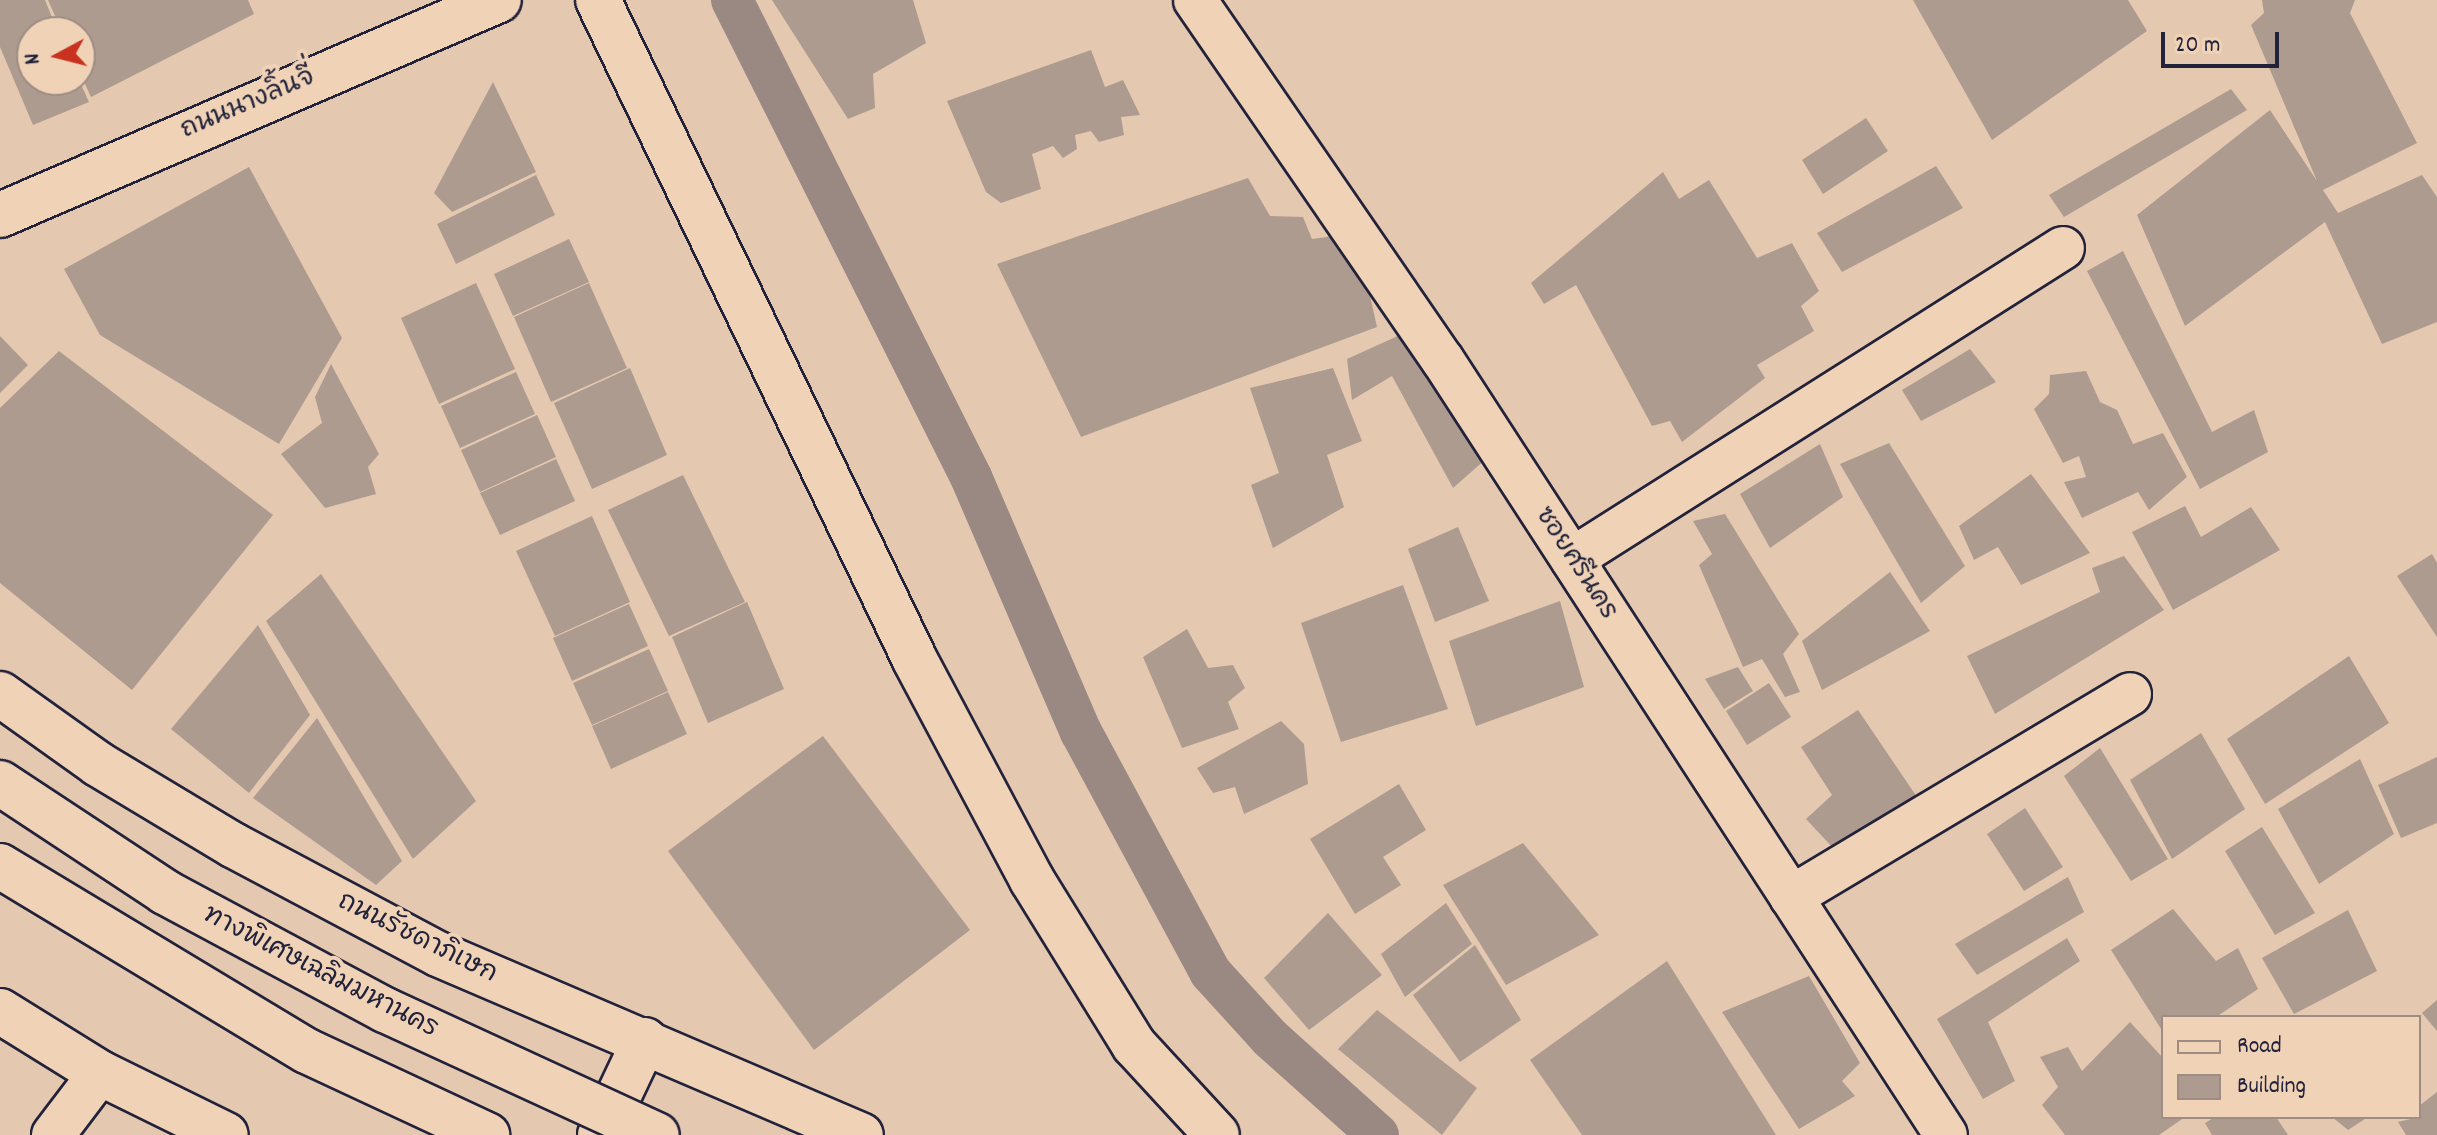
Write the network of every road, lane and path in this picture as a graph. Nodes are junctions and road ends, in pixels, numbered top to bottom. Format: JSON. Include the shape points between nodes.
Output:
{"nodes":[{"id":1,"x":499,"y":0,"type":"edge"},
{"id":2,"x":598,"y":0,"type":"edge"},
{"id":3,"x":1195,"y":0,"type":"edge"},
{"id":4,"x":0,"y":215,"type":"edge"},
{"id":5,"x":2063,"y":248,"type":"dead end"},
{"id":6,"x":1572,"y":559,"type":"junction"},
{"id":7,"x":0,"y":694,"type":"edge"},
{"id":8,"x":2130,"y":694,"type":"dead end"},
{"id":9,"x":0,"y":783,"type":"edge"},
{"id":10,"x":0,"y":866,"type":"edge"},
{"id":11,"x":1791,"y":897,"type":"junction"},
{"id":12,"x":0,"y":1011,"type":"edge"},
{"id":13,"x":645,"y":1040,"type":"junction"},
{"id":14,"x":100,"y":1073,"type":"junction"},
{"id":15,"x":56,"y":1132,"type":"edge"},
{"id":16,"x":226,"y":1135,"type":"edge"},
{"id":17,"x":487,"y":1135,"type":"edge"},
{"id":18,"x":600,"y":1135,"type":"edge"},
{"id":19,"x":657,"y":1135,"type":"edge"},
{"id":20,"x":861,"y":1135,"type":"edge"},
{"id":21,"x":1217,"y":1135,"type":"edge"},
{"id":22,"x":1946,"y":1135,"type":"edge"}],
"edges":[{"from":1,"to":4,"type":"main road","name":"ถนนนางลิ้นจี่"},
{"from":2,"to":21,"type":"main road","via":[[915,660],[1032,880],[1134,1045]]},
{"from":3,"to":6,"type":"street","name":"ซอยศรีนคร","via":[[1412,314]]},
{"from":5,"to":6,"type":"street"},
{"from":6,"to":11,"type":"street","name":"ซอยศรีนคร"},
{"from":7,"to":13,"type":"main road","name":"ถนนรัชดาภิเษก","via":[[98,764],[233,845],[438,954]]},
{"from":8,"to":11,"type":"street"},
{"from":9,"to":19,"type":"main road","name":"ทางพิเศษเฉลิมมหานคร","bridge":true,"via":[[165,892],[261,944],[385,1010]]},
{"from":10,"to":17,"type":"main road","via":[[307,1051]]},
{"from":11,"to":22,"type":"street","name":"ซอยศรีนคร"},
{"from":12,"to":14,"type":"main road"},
{"from":13,"to":18,"type":"main road"},
{"from":13,"to":20,"type":"main road","name":"ถนนรัชดาภิเษก"},
{"from":14,"to":15,"type":"street"},
{"from":14,"to":16,"type":"main road"}]}
